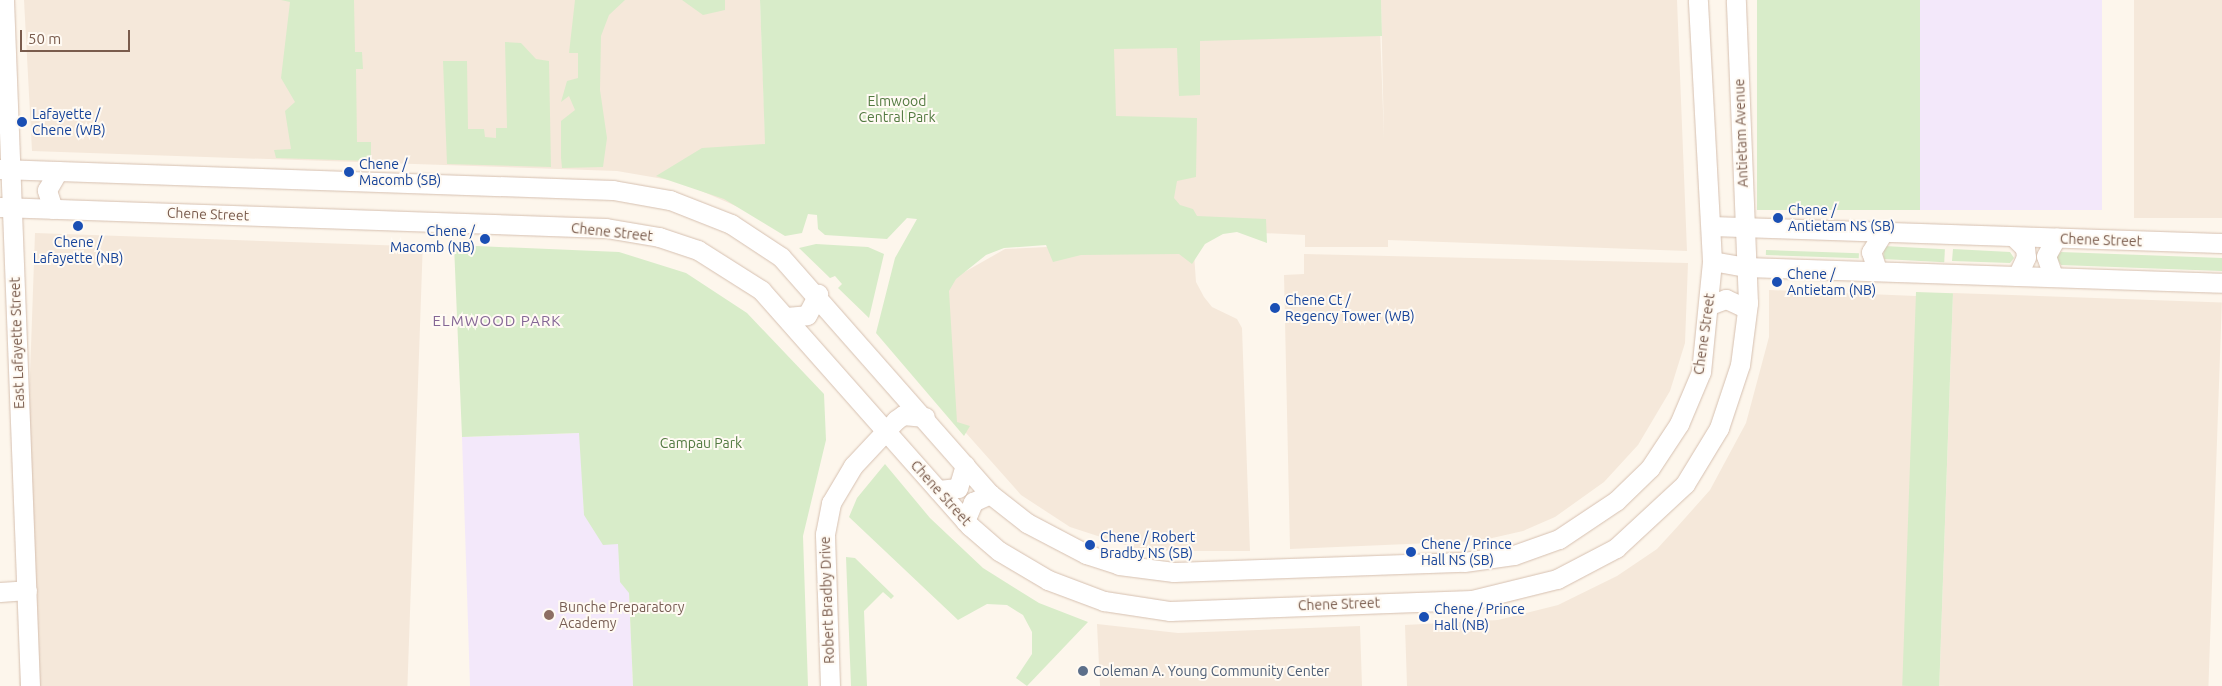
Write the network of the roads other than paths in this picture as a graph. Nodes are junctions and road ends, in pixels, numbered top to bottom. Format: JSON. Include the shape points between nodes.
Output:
{"nodes":[{"id":1,"x":4,"y":0,"type":"edge"},
{"id":2,"x":1698,"y":0,"type":"edge"},
{"id":3,"x":1736,"y":0,"type":"edge"},
{"id":4,"x":5,"y":134,"type":"edge"},
{"id":5,"x":5,"y":169,"type":"edge"},
{"id":6,"x":58,"y":171,"type":"junction"},
{"id":7,"x":6,"y":208,"type":"edge"},
{"id":8,"x":52,"y":209,"type":"junction"},
{"id":9,"x":1711,"y":226,"type":"junction"},
{"id":10,"x":1745,"y":227,"type":"junction"},
{"id":11,"x":1884,"y":231,"type":"junction"},
{"id":12,"x":2015,"y":238,"type":"junction"},
{"id":13,"x":2056,"y":238,"type":"junction"},
{"id":14,"x":2222,"y":244,"type":"edge"},
{"id":15,"x":7,"y":248,"type":"edge"},
{"id":16,"x":1712,"y":261,"type":"junction"},
{"id":17,"x":1746,"y":267,"type":"junction"},
{"id":18,"x":1877,"y":270,"type":"junction"},
{"id":19,"x":2017,"y":276,"type":"junction"},
{"id":20,"x":2053,"y":276,"type":"junction"},
{"id":21,"x":2222,"y":283,"type":"edge"},
{"id":22,"x":818,"y":294,"type":"junction"},
{"id":23,"x":1710,"y":305,"type":"junction"},
{"id":24,"x":1747,"y":309,"type":"junction"},
{"id":25,"x":786,"y":317,"type":"junction"},
{"id":26,"x":925,"y":417,"type":"junction"},
{"id":27,"x":887,"y":432,"type":"junction"},
{"id":28,"x":965,"y":465,"type":"junction"},
{"id":29,"x":938,"y":490,"type":"junction"},
{"id":30,"x":990,"y":494,"type":"junction"},
{"id":31,"x":965,"y":521,"type":"junction"},
{"id":32,"x":26,"y":590,"type":"junction"},
{"id":33,"x":0,"y":592,"type":"edge"},
{"id":34,"x":30,"y":686,"type":"edge"},
{"id":35,"x":830,"y":686,"type":"edge"}],
"edges":[{"from":1,"to":4,"type":"street","name":"East Lafayette Street"},
{"from":2,"to":9,"type":"street"},
{"from":3,"to":10,"type":"street","name":"Antietam Avenue"},
{"from":4,"to":5,"type":"street","name":"East Lafayette Street"},
{"from":5,"to":6,"type":"street","name":"Chene Street"},
{"from":5,"to":7,"type":"street","name":"East Lafayette Street"},
{"from":6,"to":8,"type":"street","via":[[47,190]]},
{"from":6,"to":22,"type":"street","name":"Chene Street","via":[[642,193],[691,206],[737,227],[781,257]]},
{"from":7,"to":8,"type":"street","name":"Chene Street"},
{"from":7,"to":15,"type":"street","name":"East Lafayette Street"},
{"from":8,"to":25,"type":"street","name":"Chene Street","via":[[632,231],[679,243],[728,266]]},
{"from":9,"to":10,"type":"street","name":"Chene Street"},
{"from":9,"to":16,"type":"street"},
{"from":10,"to":11,"type":"street","name":"Chene Street"},
{"from":10,"to":17,"type":"street","name":"Antietam Avenue"},
{"from":11,"to":12,"type":"street","name":"Chene Street"},
{"from":11,"to":18,"type":"street","via":[[1871,252]]},
{"from":12,"to":13,"type":"street","name":"Chene Street"},
{"from":12,"to":19,"type":"street","via":[[2025,248],[2026,257]]},
{"from":13,"to":14,"type":"street","name":"Chene Street"},
{"from":13,"to":20,"type":"street","via":[[2046,256]]},
{"from":15,"to":32,"type":"street","name":"East Lafayette Street"},
{"from":16,"to":17,"type":"street"},
{"from":16,"to":23,"type":"street","name":"Chene Street"},
{"from":17,"to":18,"type":"street"},
{"from":17,"to":24,"type":"street","name":"Chene Street"},
{"from":18,"to":19,"type":"street"},
{"from":19,"to":20,"type":"street"},
{"from":20,"to":21,"type":"street"},
{"from":22,"to":25,"type":"street","via":[[808,315]]},
{"from":22,"to":26,"type":"street","name":"Chene Street"},
{"from":23,"to":24,"type":"street","via":[[1726,299]]},
{"from":23,"to":30,"type":"street","name":"Chene Street","via":[[1701,372],[1679,424],[1650,468],[1600,514],[1559,539],[1514,555],[1464,562],[1147,570],[1086,554],[1060,542]]},
{"from":24,"to":31,"type":"street","name":"Chene Street","via":[[1740,365],[1730,401],[1704,456],[1684,484],[1616,548],[1557,579],[1522,591],[1472,600],[1192,611],[1133,607],[1048,580],[999,551]]},
{"from":25,"to":27,"type":"street","name":"Chene Street"},
{"from":26,"to":27,"type":"street","name":"Robert Bradby Drive","via":[[903,415]]},
{"from":26,"to":28,"type":"street","name":"Chene Street"},
{"from":27,"to":29,"type":"street","name":"Chene Street"},
{"from":27,"to":35,"type":"street","name":"Robert Bradby Drive","via":[[841,482],[827,517]]},
{"from":28,"to":29,"type":"street","via":[[958,488]]},
{"from":28,"to":30,"type":"street","name":"Chene Street"},
{"from":29,"to":31,"type":"street","name":"Chene Street"},
{"from":30,"to":31,"type":"street","via":[[973,502]]},
{"from":32,"to":33,"type":"street"},
{"from":32,"to":34,"type":"street","name":"East Lafayette Street"}]}
